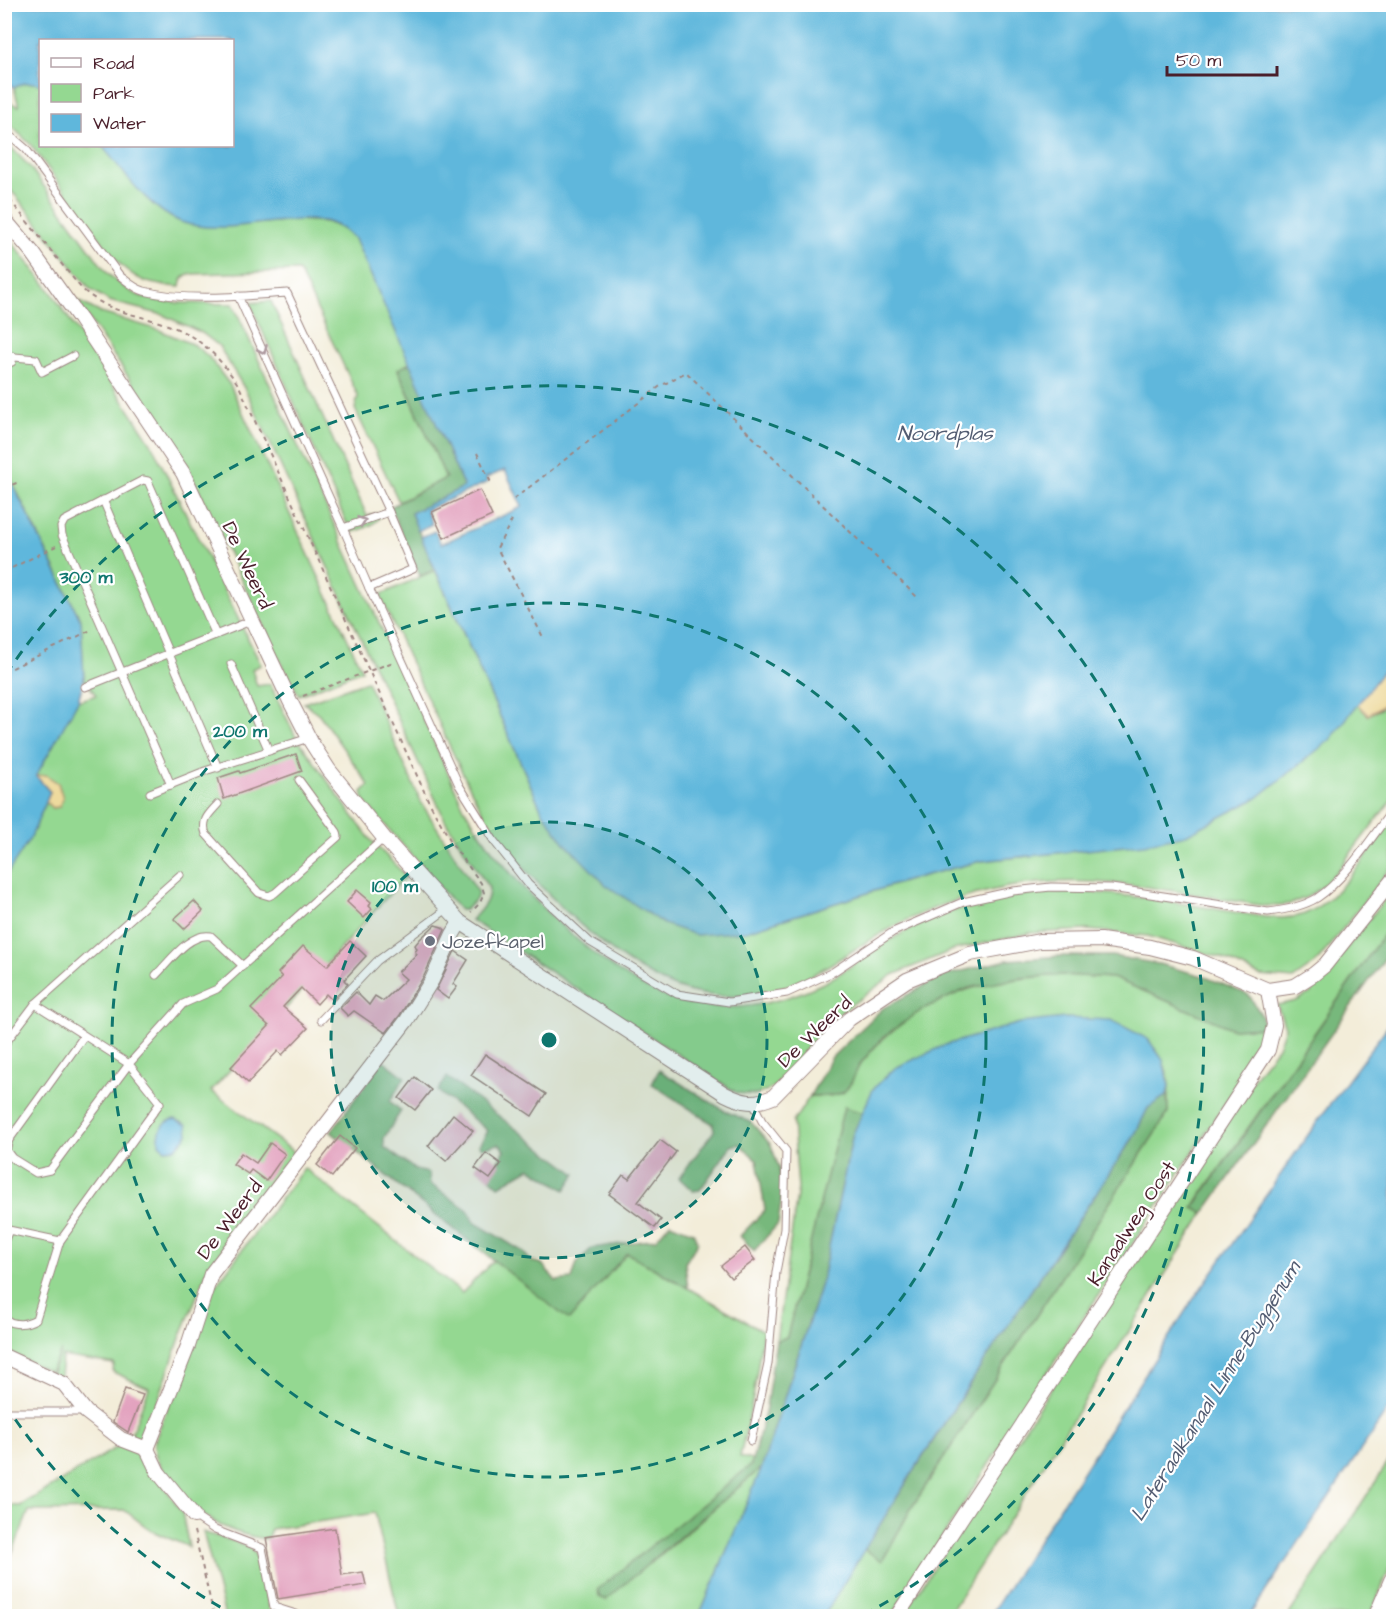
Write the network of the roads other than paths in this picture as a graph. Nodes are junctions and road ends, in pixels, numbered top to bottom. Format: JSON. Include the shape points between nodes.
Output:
{"nodes":[{"id":1,"x":4,"y":130,"type":"edge"},
{"id":2,"x":4,"y":219,"type":"edge"},
{"id":3,"x":238,"y":296,"type":"junction"},
{"id":4,"x":9,"y":356,"type":"edge"},
{"id":5,"x":73,"y":356,"type":"dead end"},
{"id":6,"x":4,"y":365,"type":"edge"},
{"id":7,"x":103,"y":500,"type":"junction"},
{"id":8,"x":389,"y":512,"type":"junction"},
{"id":9,"x":343,"y":528,"type":"junction"},
{"id":10,"x":369,"y":588,"type":"junction"},
{"id":11,"x":253,"y":620,"type":"junction"},
{"id":12,"x":216,"y":635,"type":"junction"},
{"id":13,"x":169,"y":653,"type":"junction"},
{"id":14,"x":231,"y":664,"type":"dead end"},
{"id":15,"x":121,"y":672,"type":"junction"},
{"id":16,"x":85,"y":687,"type":"dead end"},
{"id":17,"x":309,"y":738,"type":"junction"},
{"id":18,"x":269,"y":751,"type":"junction"},
{"id":19,"x":218,"y":768,"type":"junction"},
{"id":20,"x":299,"y":780,"type":"dead end"},
{"id":21,"x":171,"y":785,"type":"junction"},
{"id":22,"x":150,"y":793,"type":"dead end"},
{"id":23,"x":218,"y":804,"type":"dead end"},
{"id":24,"x":1394,"y":808,"type":"edge"},
{"id":25,"x":384,"y":838,"type":"junction"},
{"id":26,"x":180,"y":875,"type":"dead end"},
{"id":27,"x":1394,"y":878,"type":"edge"},
{"id":28,"x":447,"y":909,"type":"junction"},
{"id":29,"x":460,"y":922,"type":"junction"},
{"id":30,"x":243,"y":966,"type":"junction"},
{"id":31,"x":156,"y":975,"type":"dead end"},
{"id":32,"x":1268,"y":990,"type":"junction"},
{"id":33,"x":35,"y":1004,"type":"junction"},
{"id":34,"x":321,"y":1020,"type":"dead end"},
{"id":35,"x":84,"y":1036,"type":"junction"},
{"id":36,"x":4,"y":1046,"type":"edge"},
{"id":37,"x":129,"y":1064,"type":"junction"},
{"id":38,"x":753,"y":1103,"type":"junction"},
{"id":39,"x":7,"y":1230,"type":"edge"},
{"id":40,"x":60,"y":1241,"type":"junction"},
{"id":41,"x":4,"y":1242,"type":"edge"},
{"id":42,"x":4,"y":1320,"type":"edge"},
{"id":43,"x":4,"y":1356,"type":"edge"},
{"id":44,"x":4,"y":1412,"type":"edge"},
{"id":45,"x":87,"y":1412,"type":"junction"},
{"id":46,"x":751,"y":1441,"type":"dead end"},
{"id":47,"x":147,"y":1449,"type":"junction"},
{"id":48,"x":194,"y":1516,"type":"joint"},
{"id":49,"x":1394,"y":1581,"type":"edge"},
{"id":50,"x":296,"y":1617,"type":"edge"},
{"id":51,"x":897,"y":1617,"type":"edge"},
{"id":52,"x":1379,"y":1617,"type":"edge"}],
"edges":[{"from":1,"to":3,"type":"lane","via":[[26,149],[120,276],[141,291]]},
{"from":2,"to":11,"type":"street","name":"De Weerd","via":[[80,319],[183,474]]},
{"from":3,"to":8,"type":"lane","via":[[287,293]]},
{"from":3,"to":9,"type":"lane","one_way":true},
{"from":4,"to":5,"type":"lane","via":[[36,359],[42,372]]},
{"from":4,"to":6,"type":"lane","via":[[12,362]]},
{"from":7,"to":12,"type":"lane","via":[[148,481]]},
{"from":7,"to":13,"type":"lane"},
{"from":7,"to":15,"type":"lane","via":[[64,521],[61,527]]},
{"from":9,"to":8,"type":"lane","one_way":true},
{"from":8,"to":10,"type":"lane","via":[[413,569]]},
{"from":9,"to":10,"type":"lane"},
{"from":10,"to":24,"type":"lane","via":[[459,785],[494,841],[528,884],[590,942],[677,994],[729,1002],[787,993],[833,972],[893,932],[963,902],[1013,891],[1111,888],[1268,912],[1292,909],[1316,898],[1336,882]]},
{"from":11,"to":12,"type":"lane"},
{"from":11,"to":17,"type":"street","name":"De Weerd"},
{"from":12,"to":13,"type":"lane"},
{"from":13,"to":15,"type":"lane"},
{"from":13,"to":19,"type":"lane"},
{"from":14,"to":18,"type":"lane"},
{"from":15,"to":16,"type":"lane"},
{"from":15,"to":21,"type":"lane"},
{"from":17,"to":18,"type":"lane"},
{"from":17,"to":25,"type":"street","name":"De Weerd","via":[[329,770]]},
{"from":18,"to":19,"type":"lane"},
{"from":19,"to":21,"type":"lane"},
{"from":20,"to":23,"type":"lane","via":[[338,837],[269,896],[259,893],[206,834],[203,825]]},
{"from":21,"to":22,"type":"lane"},
{"from":25,"to":28,"type":"street","name":"De Weerd"},
{"from":25,"to":30,"type":"lane"},
{"from":26,"to":33,"type":"lane"},
{"from":27,"to":32,"type":"street","via":[[1314,975],[1295,986]]},
{"from":28,"to":29,"type":"street","name":"De Weerd"},
{"from":28,"to":34,"type":"lane","via":[[377,961]]},
{"from":29,"to":38,"type":"street","name":"De Weerd","via":[[725,1094]]},
{"from":29,"to":47,"type":"street","name":"De Weerd","via":[[407,1020],[211,1274],[189,1346]]},
{"from":30,"to":31,"type":"lane","via":[[212,936],[205,935],[195,938]]},
{"from":30,"to":37,"type":"lane","via":[[217,989],[183,1004]]},
{"from":32,"to":38,"type":"street","name":"De Weerd","via":[[1193,958],[1101,940],[1040,941],[970,954],[908,980],[849,1019],[773,1097]]},
{"from":32,"to":51,"type":"street","name":"Kanaalweg Oost","via":[[1274,1025],[1268,1050]]},
{"from":33,"to":35,"type":"lane"},
{"from":33,"to":36,"type":"lane"},
{"from":35,"to":37,"type":"lane"},
{"from":35,"to":37,"type":"lane","via":[[9,1140],[6,1150],[12,1158],[36,1173],[50,1170]]},
{"from":37,"to":40,"type":"lane","via":[[160,1102]]},
{"from":38,"to":46,"type":"lane","via":[[786,1150],[784,1229],[768,1364]]},
{"from":39,"to":40,"type":"lane"},
{"from":39,"to":41,"type":"lane"},
{"from":40,"to":42,"type":"lane","via":[[36,1319],[27,1324]]},
{"from":43,"to":45,"type":"street","via":[[64,1384]]},
{"from":44,"to":45,"type":"lane"},
{"from":45,"to":47,"type":"street","via":[[121,1439]]},
{"from":47,"to":48,"type":"street","via":[[158,1472]]},
{"from":48,"to":50,"type":"lane","via":[[215,1530],[262,1548],[274,1607]]},
{"from":49,"to":52,"type":"main road"}]}
